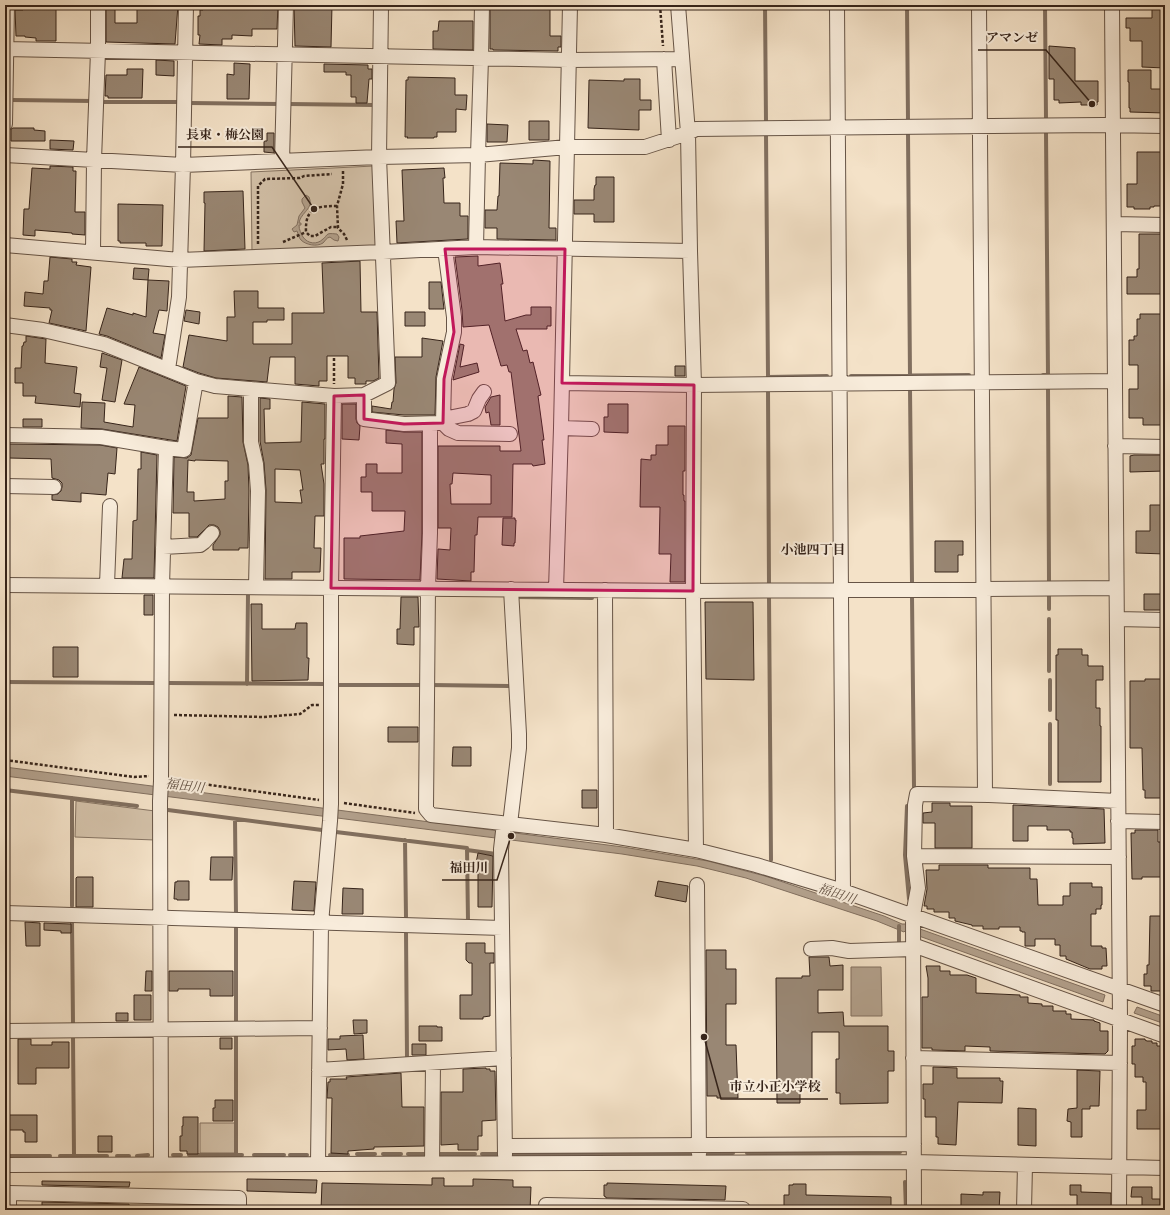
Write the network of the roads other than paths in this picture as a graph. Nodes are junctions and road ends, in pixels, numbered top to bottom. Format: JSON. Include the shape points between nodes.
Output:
{"nodes":[{"id":1,"x":7,"y":5,"type":"edge"},
{"id":2,"x":98,"y":5,"type":"edge"},
{"id":3,"x":186,"y":5,"type":"edge"},
{"id":4,"x":286,"y":5,"type":"edge"},
{"id":5,"x":381,"y":5,"type":"edge"},
{"id":6,"x":482,"y":5,"type":"edge"},
{"id":7,"x":570,"y":5,"type":"edge"},
{"id":8,"x":678,"y":5,"type":"edge"},
{"id":9,"x":837,"y":5,"type":"edge"},
{"id":10,"x":979,"y":5,"type":"edge"},
{"id":11,"x":1112,"y":5,"type":"edge"},
{"id":12,"x":6,"y":49,"type":"edge"},
{"id":13,"x":98,"y":51,"type":"junction"},
{"id":14,"x":185,"y":52,"type":"junction"},
{"id":15,"x":286,"y":54,"type":"junction"},
{"id":16,"x":380,"y":56,"type":"junction"},
{"id":17,"x":481,"y":58,"type":"junction"},
{"id":18,"x":664,"y":59,"type":"junction"},
{"id":19,"x":682,"y":59,"type":"junction"},
{"id":20,"x":569,"y":60,"type":"junction"},
{"id":21,"x":5,"y":124,"type":"edge"},
{"id":22,"x":1113,"y":125,"type":"junction"},
{"id":23,"x":980,"y":126,"type":"junction"},
{"id":24,"x":1165,"y":126,"type":"edge"},
{"id":25,"x":838,"y":128,"type":"junction"},
{"id":26,"x":688,"y":133,"type":"junction"},
{"id":27,"x":669,"y":140,"type":"junction"},
{"id":28,"x":567,"y":147,"type":"junction"},
{"id":29,"x":5,"y":155,"type":"edge"},
{"id":30,"x":478,"y":155,"type":"junction"},
{"id":31,"x":378,"y":157,"type":"junction"},
{"id":32,"x":94,"y":160,"type":"junction"},
{"id":33,"x":282,"y":161,"type":"junction"},
{"id":34,"x":184,"y":165,"type":"junction"},
{"id":35,"x":1114,"y":224,"type":"junction"},
{"id":36,"x":1165,"y":225,"type":"edge"},
{"id":37,"x":5,"y":245,"type":"edge"},
{"id":38,"x":476,"y":248,"type":"junction"},
{"id":39,"x":444,"y":249,"type":"junction"},
{"id":40,"x":565,"y":249,"type":"junction"},
{"id":41,"x":690,"y":251,"type":"junction"},
{"id":42,"x":93,"y":252,"type":"junction"},
{"id":43,"x":383,"y":252,"type":"junction"},
{"id":44,"x":180,"y":260,"type":"junction"},
{"id":45,"x":5,"y":325,"type":"edge"},
{"id":46,"x":168,"y":369,"type":"junction"},
{"id":47,"x":196,"y":381,"type":"junction"},
{"id":48,"x":1115,"y":381,"type":"junction"},
{"id":49,"x":982,"y":382,"type":"junction"},
{"id":50,"x":562,"y":383,"type":"junction"},
{"id":51,"x":839,"y":384,"type":"junction"},
{"id":52,"x":694,"y":385,"type":"junction"},
{"id":53,"x":251,"y":389,"type":"junction"},
{"id":54,"x":484,"y":392,"type":"dead end"},
{"id":55,"x":364,"y":395,"type":"junction"},
{"id":56,"x":334,"y":396,"type":"junction"},
{"id":57,"x":439,"y":422,"type":"junction"},
{"id":58,"x":561,"y":428,"type":"junction"},
{"id":59,"x":592,"y":428,"type":"dead end"},
{"id":60,"x":510,"y":434,"type":"dead end"},
{"id":61,"x":5,"y":435,"type":"edge"},
{"id":62,"x":1115,"y":446,"type":"junction"},
{"id":63,"x":1165,"y":447,"type":"edge"},
{"id":64,"x":166,"y":448,"type":"junction"},
{"id":65,"x":5,"y":486,"type":"edge"},
{"id":66,"x":54,"y":487,"type":"dead end"},
{"id":67,"x":110,"y":506,"type":"dead end"},
{"id":68,"x":212,"y":533,"type":"dead end"},
{"id":69,"x":163,"y":547,"type":"junction"},
{"id":70,"x":5,"y":585,"type":"edge"},
{"id":71,"x":107,"y":586,"type":"junction"},
{"id":72,"x":162,"y":586,"type":"junction"},
{"id":73,"x":256,"y":587,"type":"junction"},
{"id":74,"x":331,"y":588,"type":"junction"},
{"id":75,"x":428,"y":588,"type":"junction"},
{"id":76,"x":1116,"y":588,"type":"junction"},
{"id":77,"x":511,"y":589,"type":"junction"},
{"id":78,"x":984,"y":589,"type":"junction"},
{"id":79,"x":556,"y":590,"type":"junction"},
{"id":80,"x":605,"y":590,"type":"junction"},
{"id":81,"x":841,"y":590,"type":"junction"},
{"id":82,"x":693,"y":591,"type":"junction"},
{"id":83,"x":1117,"y":619,"type":"junction"},
{"id":84,"x":1165,"y":620,"type":"edge"},
{"id":85,"x":985,"y":795,"type":"junction"},
{"id":86,"x":1118,"y":801,"type":"junction"},
{"id":87,"x":1118,"y":821,"type":"junction"},
{"id":88,"x":1165,"y":822,"type":"edge"},
{"id":89,"x":506,"y":824,"type":"junction"},
{"id":90,"x":606,"y":835,"type":"junction"},
{"id":91,"x":696,"y":850,"type":"junction"},
{"id":92,"x":914,"y":856,"type":"junction"},
{"id":93,"x":1118,"y":857,"type":"junction"},
{"id":94,"x":697,"y":885,"type":"dead end"},
{"id":95,"x":843,"y":891,"type":"junction"},
{"id":96,"x":5,"y":913,"type":"edge"},
{"id":97,"x":161,"y":918,"type":"junction"},
{"id":98,"x":913,"y":919,"type":"junction"},
{"id":99,"x":321,"y":923,"type":"junction"},
{"id":100,"x":502,"y":928,"type":"junction"},
{"id":101,"x":913,"y":944,"type":"junction"},
{"id":102,"x":811,"y":949,"type":"dead end"},
{"id":103,"x":1119,"y":989,"type":"junction"},
{"id":104,"x":1165,"y":1004,"type":"edge"},
{"id":105,"x":1120,"y":1020,"type":"junction"},
{"id":106,"x":320,"y":1028,"type":"junction"},
{"id":107,"x":161,"y":1030,"type":"junction"},
{"id":108,"x":5,"y":1031,"type":"edge"},
{"id":109,"x":1165,"y":1036,"type":"edge"},
{"id":110,"x":504,"y":1058,"type":"junction"},
{"id":111,"x":913,"y":1058,"type":"junction"},
{"id":112,"x":433,"y":1063,"type":"junction"},
{"id":113,"x":1120,"y":1063,"type":"junction"},
{"id":114,"x":319,"y":1070,"type":"junction"},
{"id":115,"x":914,"y":1144,"type":"junction"},
{"id":116,"x":700,"y":1145,"type":"junction"},
{"id":117,"x":505,"y":1146,"type":"junction"},
{"id":118,"x":914,"y":1162,"type":"junction"},
{"id":119,"x":318,"y":1163,"type":"junction"},
{"id":120,"x":699,"y":1163,"type":"junction"},
{"id":121,"x":161,"y":1164,"type":"junction"},
{"id":122,"x":432,"y":1164,"type":"junction"},
{"id":123,"x":505,"y":1164,"type":"junction"},
{"id":124,"x":5,"y":1165,"type":"edge"},
{"id":125,"x":1025,"y":1165,"type":"junction"},
{"id":126,"x":1120,"y":1167,"type":"junction"},
{"id":127,"x":1165,"y":1168,"type":"edge"},
{"id":128,"x":9,"y":1210,"type":"edge"},
{"id":129,"x":239,"y":1210,"type":"edge"},
{"id":130,"x":546,"y":1210,"type":"edge"},
{"id":131,"x":743,"y":1210,"type":"edge"},
{"id":132,"x":914,"y":1210,"type":"edge"},
{"id":133,"x":1024,"y":1210,"type":"edge"},
{"id":134,"x":1119,"y":1210,"type":"edge"}],
"edges":[{"from":1,"to":12,"type":"street"},
{"from":2,"to":13,"type":"street"},
{"from":3,"to":14,"type":"street"},
{"from":4,"to":15,"type":"street"},
{"from":5,"to":16,"type":"street"},
{"from":6,"to":17,"type":"street"},
{"from":7,"to":20,"type":"street"},
{"from":8,"to":19,"type":"street"},
{"from":9,"to":25,"type":"street"},
{"from":10,"to":23,"type":"street"},
{"from":11,"to":22,"type":"street"},
{"from":12,"to":13,"type":"street"},
{"from":12,"to":21,"type":"street"},
{"from":13,"to":14,"type":"street"},
{"from":13,"to":32,"type":"street"},
{"from":14,"to":15,"type":"street"},
{"from":14,"to":34,"type":"street"},
{"from":15,"to":16,"type":"street"},
{"from":15,"to":33,"type":"street"},
{"from":16,"to":17,"type":"street"},
{"from":16,"to":31,"type":"street"},
{"from":17,"to":20,"type":"street"},
{"from":17,"to":30,"type":"street"},
{"from":18,"to":19,"type":"street"},
{"from":18,"to":20,"type":"street"},
{"from":18,"to":27,"type":"street"},
{"from":19,"to":26,"type":"street"},
{"from":20,"to":28,"type":"street"},
{"from":22,"to":23,"type":"street"},
{"from":22,"to":24,"type":"street"},
{"from":22,"to":35,"type":"street"},
{"from":23,"to":25,"type":"street"},
{"from":23,"to":49,"type":"street"},
{"from":25,"to":26,"type":"street","via":[[696,129]]},
{"from":25,"to":51,"type":"street"},
{"from":26,"to":27,"type":"street"},
{"from":26,"to":41,"type":"street"},
{"from":27,"to":28,"type":"street","via":[[645,147]]},
{"from":28,"to":30,"type":"street"},
{"from":28,"to":40,"type":"street"},
{"from":29,"to":32,"type":"street"},
{"from":30,"to":31,"type":"street"},
{"from":30,"to":38,"type":"street"},
{"from":31,"to":33,"type":"street"},
{"from":31,"to":43,"type":"street"},
{"from":32,"to":34,"type":"street"},
{"from":32,"to":42,"type":"street"},
{"from":33,"to":34,"type":"street"},
{"from":34,"to":44,"type":"street"},
{"from":35,"to":36,"type":"street"},
{"from":35,"to":48,"type":"street"},
{"from":37,"to":42,"type":"street"},
{"from":38,"to":39,"type":"street"},
{"from":38,"to":40,"type":"street"},
{"from":39,"to":43,"type":"street"},
{"from":39,"to":57,"type":"street","via":[[454,332],[444,379]]},
{"from":40,"to":41,"type":"street"},
{"from":40,"to":50,"type":"street"},
{"from":41,"to":52,"type":"street"},
{"from":42,"to":44,"type":"street"},
{"from":43,"to":44,"type":"street"},
{"from":43,"to":55,"type":"street","via":[[388,382]]},
{"from":44,"to":46,"type":"street","via":[[179,297]]},
{"from":45,"to":46,"type":"street","via":[[43,330],[104,344]]},
{"from":46,"to":47,"type":"street"},
{"from":47,"to":53,"type":"street","via":[[215,386]]},
{"from":47,"to":64,"type":"street","via":[[184,450]]},
{"from":48,"to":49,"type":"street"},
{"from":48,"to":62,"type":"street"},
{"from":49,"to":51,"type":"street"},
{"from":49,"to":78,"type":"street"},
{"from":50,"to":52,"type":"street"},
{"from":50,"to":58,"type":"street"},
{"from":51,"to":52,"type":"street"},
{"from":51,"to":81,"type":"street"},
{"from":52,"to":82,"type":"street"},
{"from":53,"to":56,"type":"street"},
{"from":53,"to":73,"type":"street","via":[[251,442],[258,491]]},
{"from":54,"to":57,"type":"street","via":[[474,411]]},
{"from":55,"to":56,"type":"street"},
{"from":55,"to":57,"type":"street","via":[[364,418],[393,423]]},
{"from":56,"to":74,"type":"street"},
{"from":57,"to":60,"type":"street","via":[[458,433]]},
{"from":57,"to":75,"type":"street"},
{"from":58,"to":59,"type":"street"},
{"from":58,"to":79,"type":"street"},
{"from":61,"to":64,"type":"street","via":[[101,437]]},
{"from":62,"to":63,"type":"street"},
{"from":62,"to":76,"type":"street"},
{"from":64,"to":69,"type":"street"},
{"from":65,"to":66,"type":"street"},
{"from":67,"to":71,"type":"street"},
{"from":68,"to":69,"type":"street","via":[[200,545]]},
{"from":69,"to":72,"type":"street"},
{"from":70,"to":71,"type":"street"},
{"from":71,"to":72,"type":"street"},
{"from":72,"to":73,"type":"street"},
{"from":72,"to":97,"type":"street"},
{"from":73,"to":74,"type":"street"},
{"from":74,"to":75,"type":"street"},
{"from":74,"to":99,"type":"street","via":[[330,821]]},
{"from":75,"to":77,"type":"street"},
{"from":75,"to":89,"type":"street","via":[[426,809],[431,815]]},
{"from":76,"to":78,"type":"street"},
{"from":76,"to":83,"type":"street"},
{"from":77,"to":79,"type":"street"},
{"from":77,"to":89,"type":"street","via":[[519,748]]},
{"from":78,"to":81,"type":"street"},
{"from":78,"to":85,"type":"street"},
{"from":79,"to":80,"type":"street"},
{"from":80,"to":82,"type":"street"},
{"from":80,"to":90,"type":"street"},
{"from":81,"to":82,"type":"street"},
{"from":81,"to":95,"type":"street"},
{"from":82,"to":91,"type":"street"},
{"from":83,"to":84,"type":"street"},
{"from":83,"to":86,"type":"street"},
{"from":85,"to":86,"type":"street"},
{"from":85,"to":92,"type":"street","via":[[917,794]]},
{"from":86,"to":87,"type":"street"},
{"from":87,"to":88,"type":"street"},
{"from":87,"to":93,"type":"street"},
{"from":89,"to":90,"type":"street"},
{"from":89,"to":100,"type":"street","via":[[502,845]]},
{"from":90,"to":91,"type":"street"},
{"from":91,"to":95,"type":"street"},
{"from":92,"to":93,"type":"street"},
{"from":92,"to":98,"type":"street","via":[[918,888]]},
{"from":93,"to":103,"type":"street"},
{"from":94,"to":116,"type":"street"},
{"from":95,"to":98,"type":"street"},
{"from":96,"to":97,"type":"street"},
{"from":97,"to":99,"type":"street"},
{"from":97,"to":107,"type":"street"},
{"from":98,"to":101,"type":"street"},
{"from":98,"to":103,"type":"street"},
{"from":99,"to":100,"type":"street"},
{"from":99,"to":106,"type":"street"},
{"from":100,"to":110,"type":"street"},
{"from":101,"to":102,"type":"street","via":[[849,951],[832,948]]},
{"from":101,"to":105,"type":"street"},
{"from":101,"to":111,"type":"street"},
{"from":103,"to":104,"type":"street"},
{"from":103,"to":105,"type":"street"},
{"from":105,"to":109,"type":"street"},
{"from":105,"to":113,"type":"street"},
{"from":106,"to":107,"type":"street"},
{"from":106,"to":114,"type":"street"},
{"from":107,"to":108,"type":"street"},
{"from":107,"to":121,"type":"street"},
{"from":110,"to":112,"type":"street"},
{"from":110,"to":117,"type":"street"},
{"from":111,"to":113,"type":"street"},
{"from":111,"to":115,"type":"street"},
{"from":112,"to":114,"type":"street"},
{"from":112,"to":122,"type":"street"},
{"from":113,"to":126,"type":"street"},
{"from":114,"to":119,"type":"street"},
{"from":115,"to":116,"type":"street"},
{"from":115,"to":118,"type":"street"},
{"from":116,"to":117,"type":"street"},
{"from":116,"to":120,"type":"street"},
{"from":117,"to":123,"type":"street"},
{"from":118,"to":120,"type":"street"},
{"from":118,"to":125,"type":"street"},
{"from":118,"to":132,"type":"street"},
{"from":119,"to":121,"type":"street"},
{"from":119,"to":122,"type":"street"},
{"from":120,"to":123,"type":"street"},
{"from":121,"to":124,"type":"street"},
{"from":122,"to":123,"type":"street"},
{"from":125,"to":126,"type":"street"},
{"from":125,"to":133,"type":"street"},
{"from":126,"to":127,"type":"street"},
{"from":126,"to":134,"type":"street"},
{"from":128,"to":129,"type":"street","via":[[9,1193],[239,1198]]},
{"from":130,"to":131,"type":"street","via":[[546,1205]]}]}
